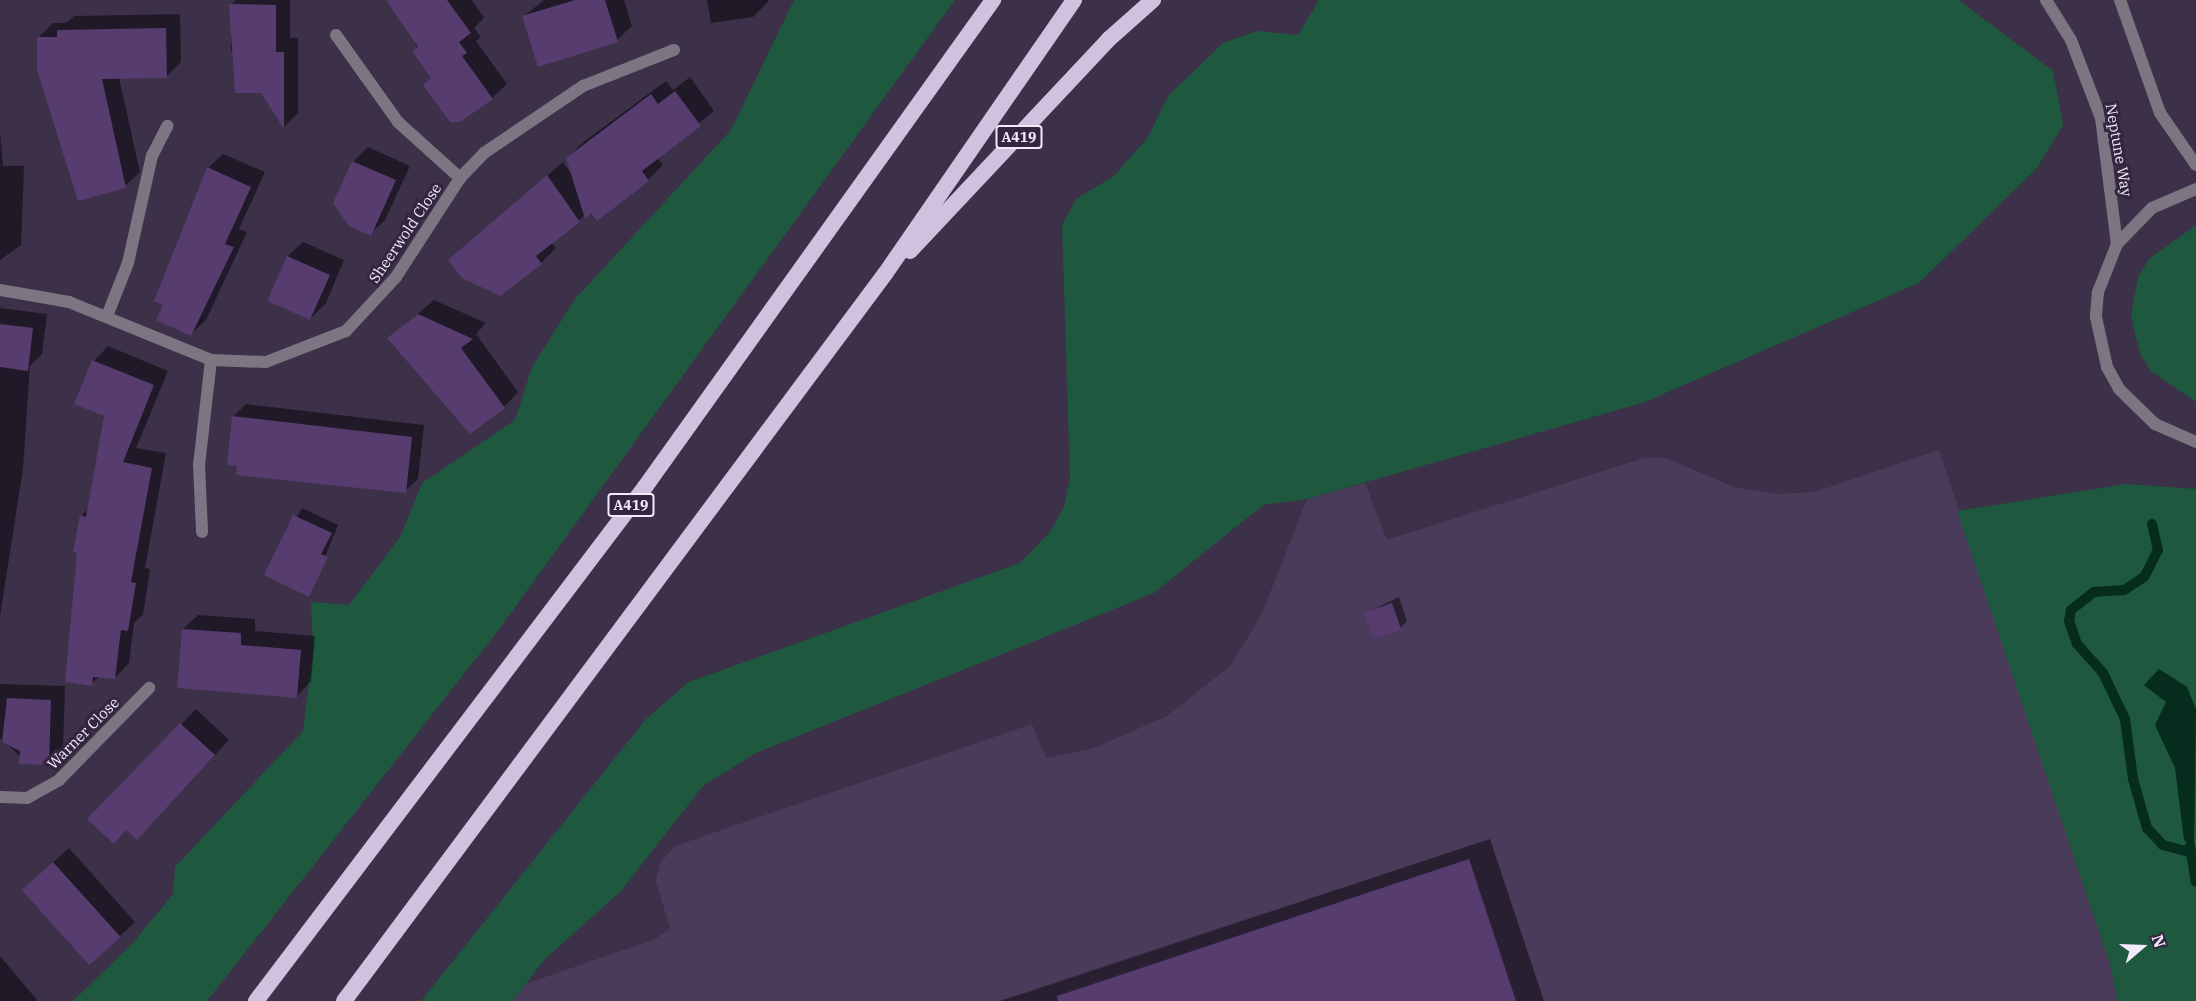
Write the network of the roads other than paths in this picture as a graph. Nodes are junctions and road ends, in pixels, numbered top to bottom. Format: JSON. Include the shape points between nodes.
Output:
{"nodes":[{"id":1,"x":993,"y":0,"type":"edge"},
{"id":2,"x":1074,"y":0,"type":"edge"},
{"id":3,"x":1153,"y":0,"type":"edge"},
{"id":4,"x":2046,"y":0,"type":"edge"},
{"id":5,"x":2120,"y":0,"type":"edge"},
{"id":6,"x":336,"y":35,"type":"dead end"},
{"id":7,"x":674,"y":50,"type":"dead end"},
{"id":8,"x":167,"y":126,"type":"dead end"},
{"id":9,"x":2196,"y":165,"type":"edge"},
{"id":10,"x":460,"y":178,"type":"junction"},
{"id":11,"x":2196,"y":189,"type":"edge"},
{"id":12,"x":2117,"y":244,"type":"junction"},
{"id":13,"x":885,"y":274,"type":"junction"},
{"id":14,"x":0,"y":290,"type":"edge"},
{"id":15,"x":107,"y":316,"type":"junction"},
{"id":16,"x":211,"y":360,"type":"junction"},
{"id":17,"x":2196,"y":442,"type":"edge"},
{"id":18,"x":202,"y":532,"type":"dead end"},
{"id":19,"x":149,"y":688,"type":"dead end"},
{"id":20,"x":0,"y":797,"type":"edge"},
{"id":21,"x":256,"y":1001,"type":"edge"},
{"id":22,"x":344,"y":1001,"type":"edge"}],
"edges":[{"from":1,"to":21,"type":"highway","number":"A419","via":[[645,487]]},
{"from":2,"to":13,"type":"highway","number":"A419"},
{"from":3,"to":13,"type":"highway","number":"A419","via":[[1109,39],[957,207]]},
{"from":4,"to":12,"type":"street","name":"Neptune Way","via":[[2076,50],[2101,118]]},
{"from":5,"to":9,"type":"street","via":[[2160,113]]},
{"from":6,"to":10,"type":"street","name":"Sheerwold Close","via":[[398,122]]},
{"from":7,"to":10,"type":"street","name":"Sheerwold Close","via":[[575,91],[509,133]]},
{"from":8,"to":15,"type":"street","via":[[152,156],[128,263]]},
{"from":10,"to":16,"type":"street","name":"Sheerwold Close","via":[[396,277],[346,331],[266,362]]},
{"from":11,"to":12,"type":"street","via":[[2152,208]]},
{"from":12,"to":17,"type":"street","via":[[2096,309],[2107,367],[2136,408],[2155,424]]},
{"from":13,"to":22,"type":"highway","number":"A419"},
{"from":14,"to":15,"type":"street","name":"Sheerwold Close","via":[[69,302]]},
{"from":15,"to":16,"type":"street","name":"Sheerwold Close","via":[[165,346]]},
{"from":16,"to":18,"type":"street","via":[[199,465]]},
{"from":19,"to":20,"type":"street","name":"Warner Close","via":[[59,780],[27,798]]}]}
